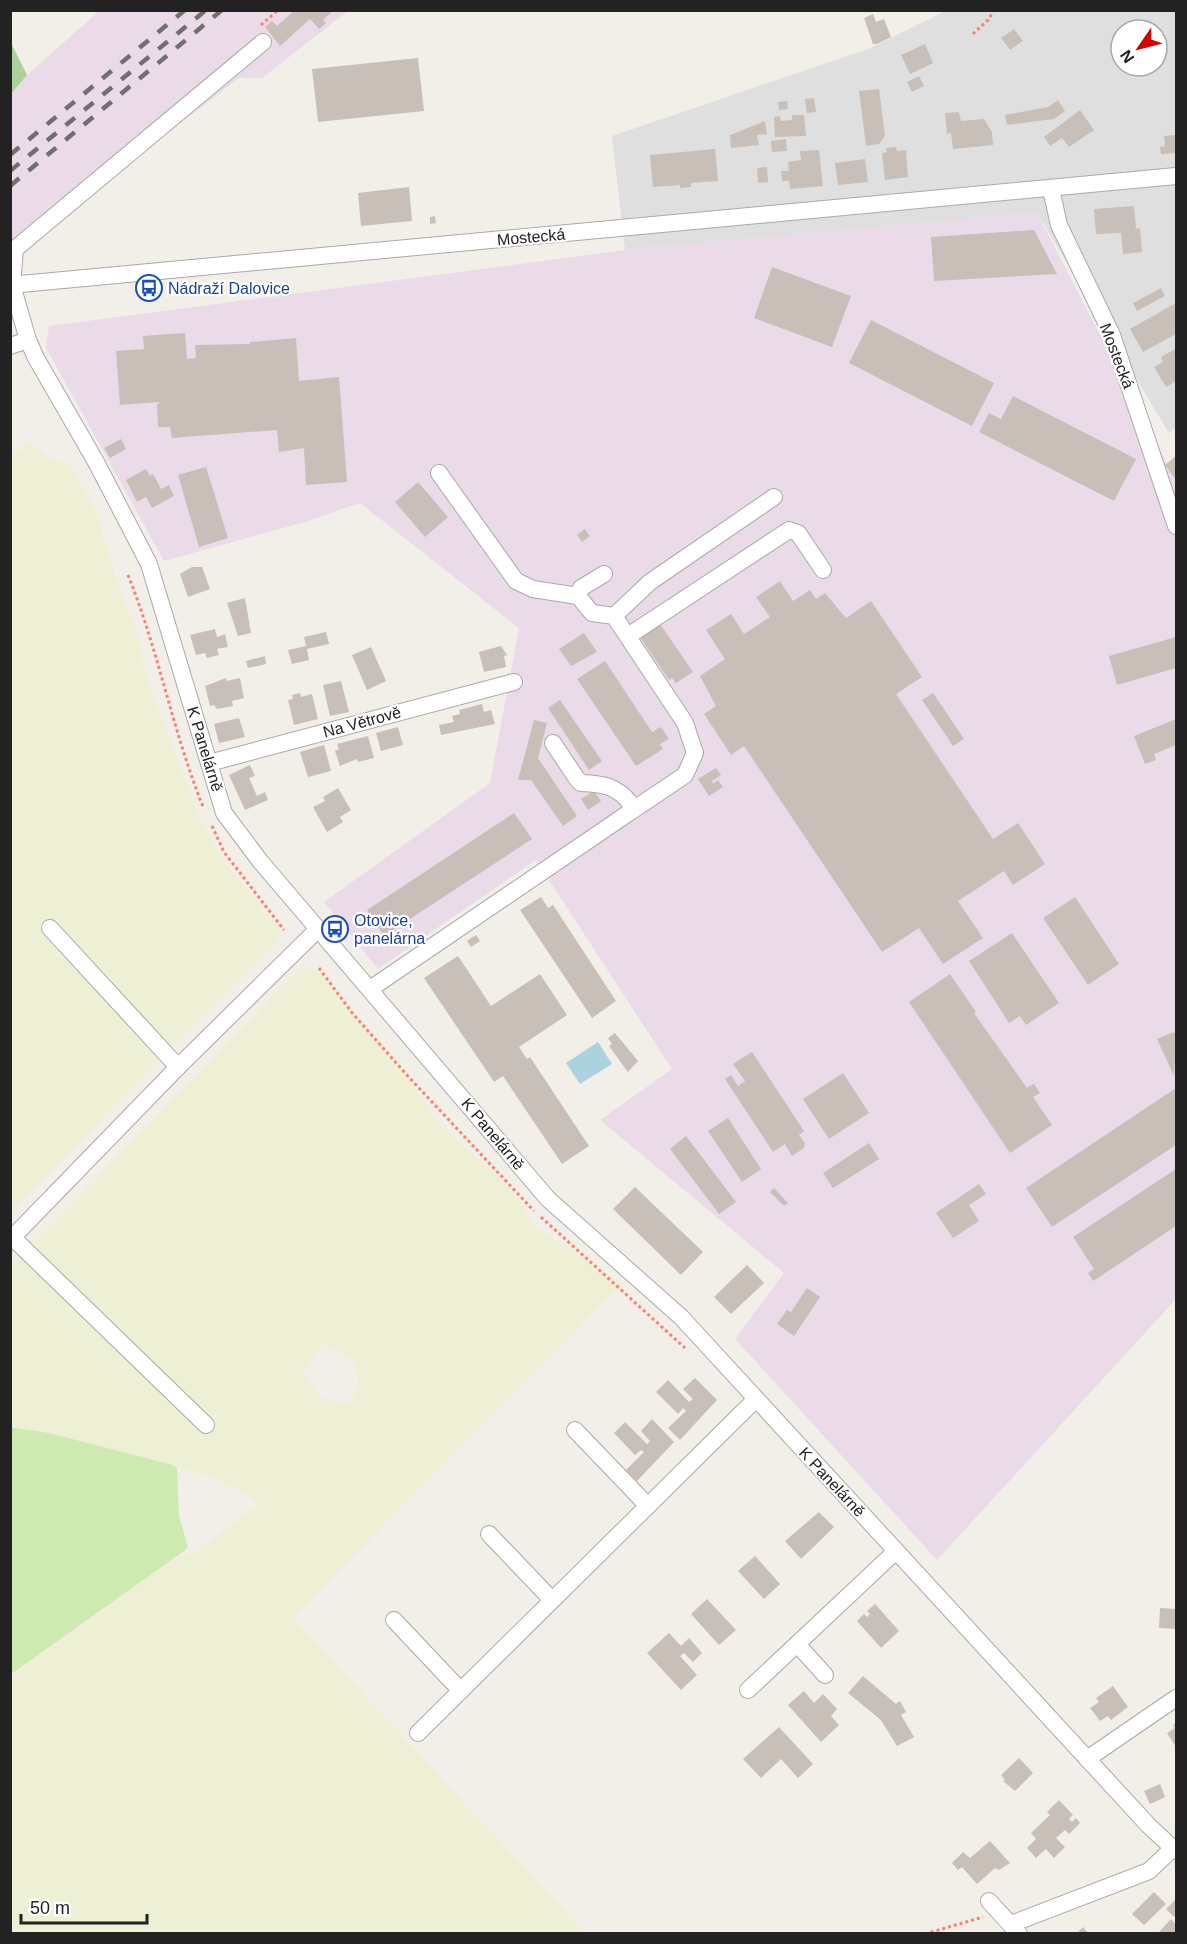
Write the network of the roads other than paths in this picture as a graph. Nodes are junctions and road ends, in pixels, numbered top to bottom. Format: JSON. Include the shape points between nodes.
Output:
{"nodes":[{"id":1,"x":263,"y":42,"type":"dead end"},
{"id":2,"x":1176,"y":176,"type":"edge"},
{"id":3,"x":1051,"y":189,"type":"junction"},
{"id":4,"x":11,"y":285,"type":"edge"},
{"id":5,"x":28,"y":340,"type":"junction"},
{"id":6,"x":10,"y":346,"type":"edge"},
{"id":7,"x":439,"y":473,"type":"dead end"},
{"id":8,"x":774,"y":497,"type":"dead end"},
{"id":9,"x":1176,"y":526,"type":"edge"},
{"id":10,"x":823,"y":570,"type":"dead end"},
{"id":11,"x":604,"y":574,"type":"dead end"},
{"id":12,"x":578,"y":596,"type":"junction"},
{"id":13,"x":614,"y":616,"type":"junction"},
{"id":14,"x":627,"y":636,"type":"junction"},
{"id":15,"x":514,"y":682,"type":"dead end"},
{"id":16,"x":553,"y":744,"type":"dead end"},
{"id":17,"x":209,"y":763,"type":"junction"},
{"id":18,"x":630,"y":812,"type":"junction"},
{"id":19,"x":50,"y":928,"type":"dead end"},
{"id":20,"x":318,"y":929,"type":"junction"},
{"id":21,"x":370,"y":989,"type":"junction"},
{"id":22,"x":178,"y":1067,"type":"junction"},
{"id":23,"x":12,"y":1239,"type":"edge"},
{"id":24,"x":756,"y":1399,"type":"junction"},
{"id":25,"x":206,"y":1425,"type":"dead end"},
{"id":26,"x":575,"y":1430,"type":"dead end"},
{"id":27,"x":648,"y":1506,"type":"junction"},
{"id":28,"x":489,"y":1534,"type":"dead end"},
{"id":29,"x":896,"y":1551,"type":"junction"},
{"id":30,"x":552,"y":1600,"type":"junction"},
{"id":31,"x":394,"y":1620,"type":"dead end"},
{"id":32,"x":797,"y":1644,"type":"junction"},
{"id":33,"x":825,"y":1675,"type":"dead end"},
{"id":34,"x":748,"y":1690,"type":"dead end"},
{"id":35,"x":460,"y":1691,"type":"junction"},
{"id":36,"x":1176,"y":1698,"type":"edge"},
{"id":37,"x":418,"y":1733,"type":"dead end"},
{"id":38,"x":1087,"y":1759,"type":"junction"},
{"id":39,"x":1175,"y":1850,"type":"edge"},
{"id":40,"x":1005,"y":1918,"type":"edge"}],
"edges":[{"from":1,"to":4,"type":"street","via":[[15,249]]},
{"from":2,"to":3,"type":"street","name":"Mostecká"},
{"from":3,"to":4,"type":"street","name":"Mostecká"},
{"from":3,"to":9,"type":"street","name":"Mostecká","via":[[1059,225],[1112,335]]},
{"from":4,"to":5,"type":"street","name":"K Panelárně"},
{"from":5,"to":6,"type":"street"},
{"from":5,"to":17,"type":"street","name":"K Panelárně","via":[[149,564]]},
{"from":7,"to":12,"type":"street","via":[[516,580],[533,589]]},
{"from":8,"to":13,"type":"street","via":[[650,582]]},
{"from":10,"to":14,"type":"street","via":[[798,533],[789,530]]},
{"from":11,"to":12,"type":"street","via":[[581,588]]},
{"from":12,"to":13,"type":"street","via":[[592,613]]},
{"from":13,"to":14,"type":"street"},
{"from":14,"to":18,"type":"street","via":[[685,723],[695,753],[685,775]]},
{"from":15,"to":17,"type":"street","name":"Na Větrově"},
{"from":16,"to":18,"type":"street","via":[[581,783],[595,782],[616,790],[631,804]]},
{"from":17,"to":20,"type":"street","name":"K Panelárně","via":[[225,813]]},
{"from":18,"to":21,"type":"street"},
{"from":19,"to":22,"type":"street"},
{"from":20,"to":21,"type":"street","name":"K Panelárně"},
{"from":20,"to":22,"type":"street"},
{"from":21,"to":24,"type":"street","name":"K Panelárně","via":[[548,1199],[681,1317]]},
{"from":22,"to":23,"type":"street"},
{"from":23,"to":25,"type":"street"},
{"from":24,"to":27,"type":"street"},
{"from":24,"to":29,"type":"street","name":"K Panelárně"},
{"from":26,"to":27,"type":"street"},
{"from":27,"to":30,"type":"street"},
{"from":28,"to":30,"type":"street"},
{"from":29,"to":32,"type":"street"},
{"from":29,"to":38,"type":"street","name":"K Panelárně"},
{"from":30,"to":35,"type":"street"},
{"from":31,"to":35,"type":"street"},
{"from":32,"to":33,"type":"street"},
{"from":32,"to":34,"type":"street"},
{"from":35,"to":37,"type":"street"},
{"from":36,"to":38,"type":"street"},
{"from":38,"to":39,"type":"street","name":"K Panelárně"},
{"from":39,"to":40,"type":"street","via":[[1149,1871]]}]}
